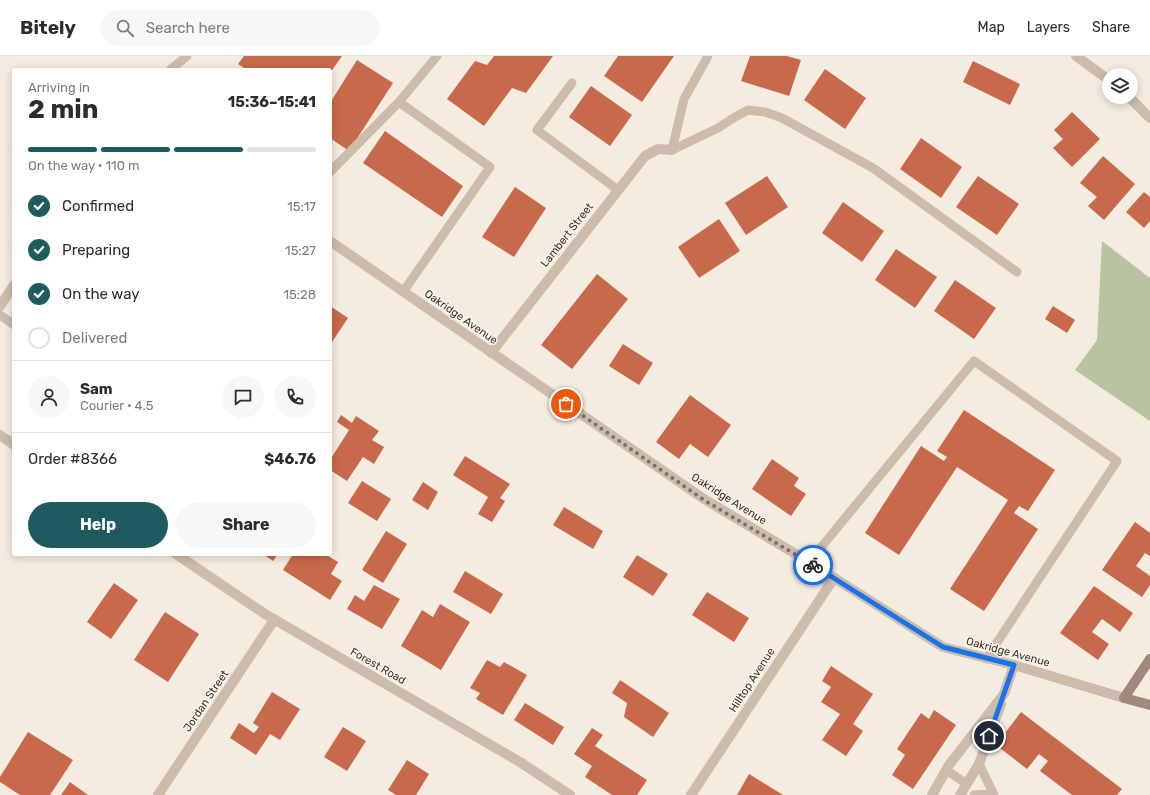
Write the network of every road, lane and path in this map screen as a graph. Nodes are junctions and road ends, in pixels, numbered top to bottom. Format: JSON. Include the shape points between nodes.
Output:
{"nodes":[{"id":1,"x":187,"y":56,"type":"edge"},
{"id":2,"x":437,"y":56,"type":"edge"},
{"id":3,"x":708,"y":56,"type":"edge"},
{"id":4,"x":1076,"y":56,"type":"edge"},
{"id":5,"x":172,"y":68,"type":"edge"},
{"id":6,"x":1102,"y":75,"type":"edge"},
{"id":7,"x":572,"y":83,"type":"dead end"},
{"id":8,"x":399,"y":102,"type":"junction"},
{"id":9,"x":1136,"y":104,"type":"edge"},
{"id":10,"x":1150,"y":118,"type":"edge"},
{"id":11,"x":672,"y":150,"type":"junction"},
{"id":12,"x":332,"y":170,"type":"edge"},
{"id":13,"x":618,"y":190,"type":"junction"},
{"id":14,"x":332,"y":242,"type":"edge"},
{"id":15,"x":1017,"y":272,"type":"dead end"},
{"id":16,"x":12,"y":287,"type":"edge"},
{"id":17,"x":403,"y":292,"type":"junction"},
{"id":18,"x":0,"y":306,"type":"edge"},
{"id":19,"x":0,"y":315,"type":"edge"},
{"id":20,"x":12,"y":324,"type":"edge"},
{"id":21,"x":491,"y":352,"type":"junction"},
{"id":22,"x":0,"y":435,"type":"edge"},
{"id":23,"x":12,"y":444,"type":"edge"},
{"id":24,"x":179,"y":556,"type":"edge"},
{"id":25,"x":809,"y":562,"type":"junction"},
{"id":26,"x":834,"y":578,"type":"junction"},
{"id":27,"x":274,"y":620,"type":"junction"},
{"id":28,"x":986,"y":659,"type":"junction"},
{"id":29,"x":1150,"y":659,"type":"edge"},
{"id":30,"x":1014,"y":665,"type":"junction"},
{"id":31,"x":1004,"y":694,"type":"junction"},
{"id":32,"x":1124,"y":698,"type":"junction"},
{"id":33,"x":1150,"y":705,"type":"edge"},
{"id":34,"x":979,"y":764,"type":"junction"},
{"id":35,"x":946,"y":770,"type":"junction"},
{"id":36,"x":967,"y":784,"type":"junction"},
{"id":37,"x":993,"y":794,"type":"edge"},
{"id":38,"x":158,"y":795,"type":"edge"},
{"id":39,"x":570,"y":795,"type":"edge"},
{"id":40,"x":691,"y":795,"type":"edge"},
{"id":41,"x":932,"y":795,"type":"edge"},
{"id":42,"x":960,"y":795,"type":"edge"},
{"id":43,"x":974,"y":795,"type":"edge"}],
"edges":[{"from":1,"to":5,"type":"lane"},
{"from":2,"to":8,"type":"lane"},
{"from":3,"to":11,"type":"lane","via":[[684,99]]},
{"from":4,"to":6,"type":"street"},
{"from":7,"to":13,"type":"lane","via":[[537,130]]},
{"from":8,"to":12,"type":"lane"},
{"from":8,"to":17,"type":"lane","via":[[490,167]]},
{"from":9,"to":10,"type":"street"},
{"from":11,"to":13,"type":"street","name":"Lambert Street","via":[[658,149],[645,156]]},
{"from":11,"to":15,"type":"lane","via":[[748,110],[782,118],[874,168]]},
{"from":13,"to":21,"type":"street","name":"Lambert Street"},
{"from":14,"to":17,"type":"street","name":"Oakridge Avenue"},
{"from":16,"to":18,"type":"street"},
{"from":17,"to":21,"type":"street","name":"Oakridge Avenue"},
{"from":19,"to":20,"type":"lane"},
{"from":21,"to":25,"type":"street","name":"Oakridge Avenue","via":[[704,500]]},
{"from":22,"to":23,"type":"street"},
{"from":24,"to":27,"type":"street","name":"Forest Road"},
{"from":25,"to":26,"type":"street","name":"Oakridge Avenue"},
{"from":25,"to":28,"type":"lane","via":[[974,361],[1117,461]]},
{"from":26,"to":28,"type":"street","name":"Oakridge Avenue","via":[[943,647]]},
{"from":26,"to":40,"type":"street","name":"Hilltop Avenue"},
{"from":27,"to":38,"type":"street","name":"Jordan Street"},
{"from":27,"to":39,"type":"street","name":"Forest Road","via":[[520,762]]},
{"from":28,"to":30,"type":"street","name":"Oakridge Avenue"},
{"from":29,"to":32,"type":"street"},
{"from":30,"to":31,"type":"street"},
{"from":30,"to":32,"type":"street","name":"Oakridge Avenue"},
{"from":31,"to":34,"type":"street"},
{"from":31,"to":35,"type":"street"},
{"from":32,"to":33,"type":"street","name":"Oakridge Avenue"},
{"from":34,"to":36,"type":"street"},
{"from":34,"to":37,"type":"lane"},
{"from":35,"to":36,"type":"lane"},
{"from":35,"to":41,"type":"street"},
{"from":36,"to":42,"type":"street"},
{"from":37,"to":43,"type":"lane"}]}
